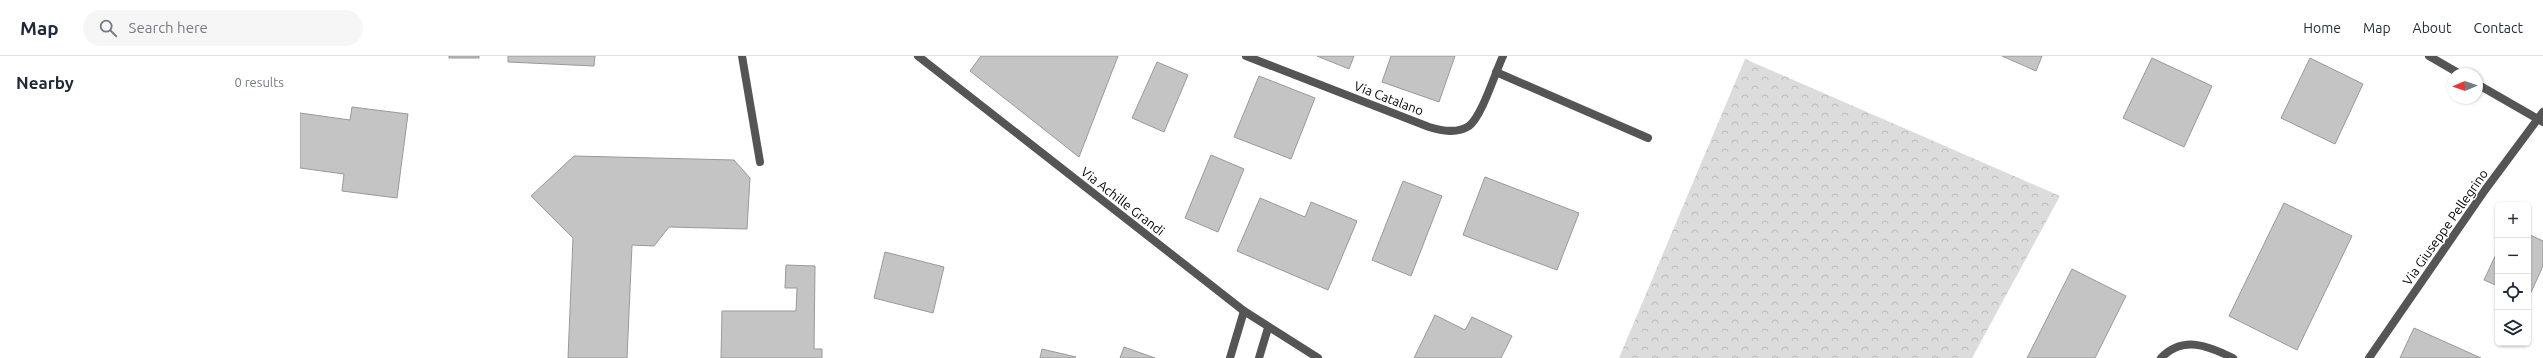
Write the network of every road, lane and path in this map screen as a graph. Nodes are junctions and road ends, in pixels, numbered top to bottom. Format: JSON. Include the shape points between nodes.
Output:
{"nodes":[{"id":1,"x":742,"y":56,"type":"edge"},
{"id":2,"x":918,"y":56,"type":"edge"},
{"id":3,"x":1246,"y":56,"type":"edge"},
{"id":4,"x":1502,"y":56,"type":"edge"},
{"id":5,"x":2428,"y":56,"type":"edge"},
{"id":6,"x":2449,"y":68,"type":"edge"},
{"id":7,"x":1496,"y":72,"type":"junction"},
{"id":8,"x":2483,"y":87,"type":"edge"},
{"id":9,"x":2541,"y":118,"type":"edge"},
{"id":10,"x":1648,"y":138,"type":"dead end"},
{"id":11,"x":760,"y":162,"type":"dead end"},
{"id":12,"x":1244,"y":311,"type":"junction"},
{"id":13,"x":1268,"y":328,"type":"junction"},
{"id":14,"x":1230,"y":358,"type":"edge"},
{"id":15,"x":1259,"y":358,"type":"edge"},
{"id":16,"x":1318,"y":358,"type":"edge"},
{"id":17,"x":2161,"y":358,"type":"edge"},
{"id":18,"x":2233,"y":358,"type":"edge"},
{"id":19,"x":2369,"y":358,"type":"edge"}],
"edges":[{"from":1,"to":11,"type":"street"},
{"from":2,"to":12,"type":"street","name":"Via Achille Grandi"},
{"from":3,"to":7,"type":"street","name":"Via Catalano","via":[[1429,127],[1451,131],[1464,129],[1473,121]]},
{"from":4,"to":7,"type":"street","name":"Via Catalano"},
{"from":5,"to":6,"type":"street"},
{"from":7,"to":10,"type":"street"},
{"from":8,"to":9,"type":"street"},
{"from":9,"to":19,"type":"street","name":"Via Giuseppe Pellegrino","via":[[2485,190]]},
{"from":12,"to":13,"type":"street","name":"Via Achille Grandi"},
{"from":12,"to":14,"type":"street"},
{"from":13,"to":15,"type":"street"},
{"from":13,"to":16,"type":"street","name":"Via Achille Grandi"},
{"from":17,"to":18,"type":"street","via":[[2177,347],[2194,344],[2207,346]]}]}
